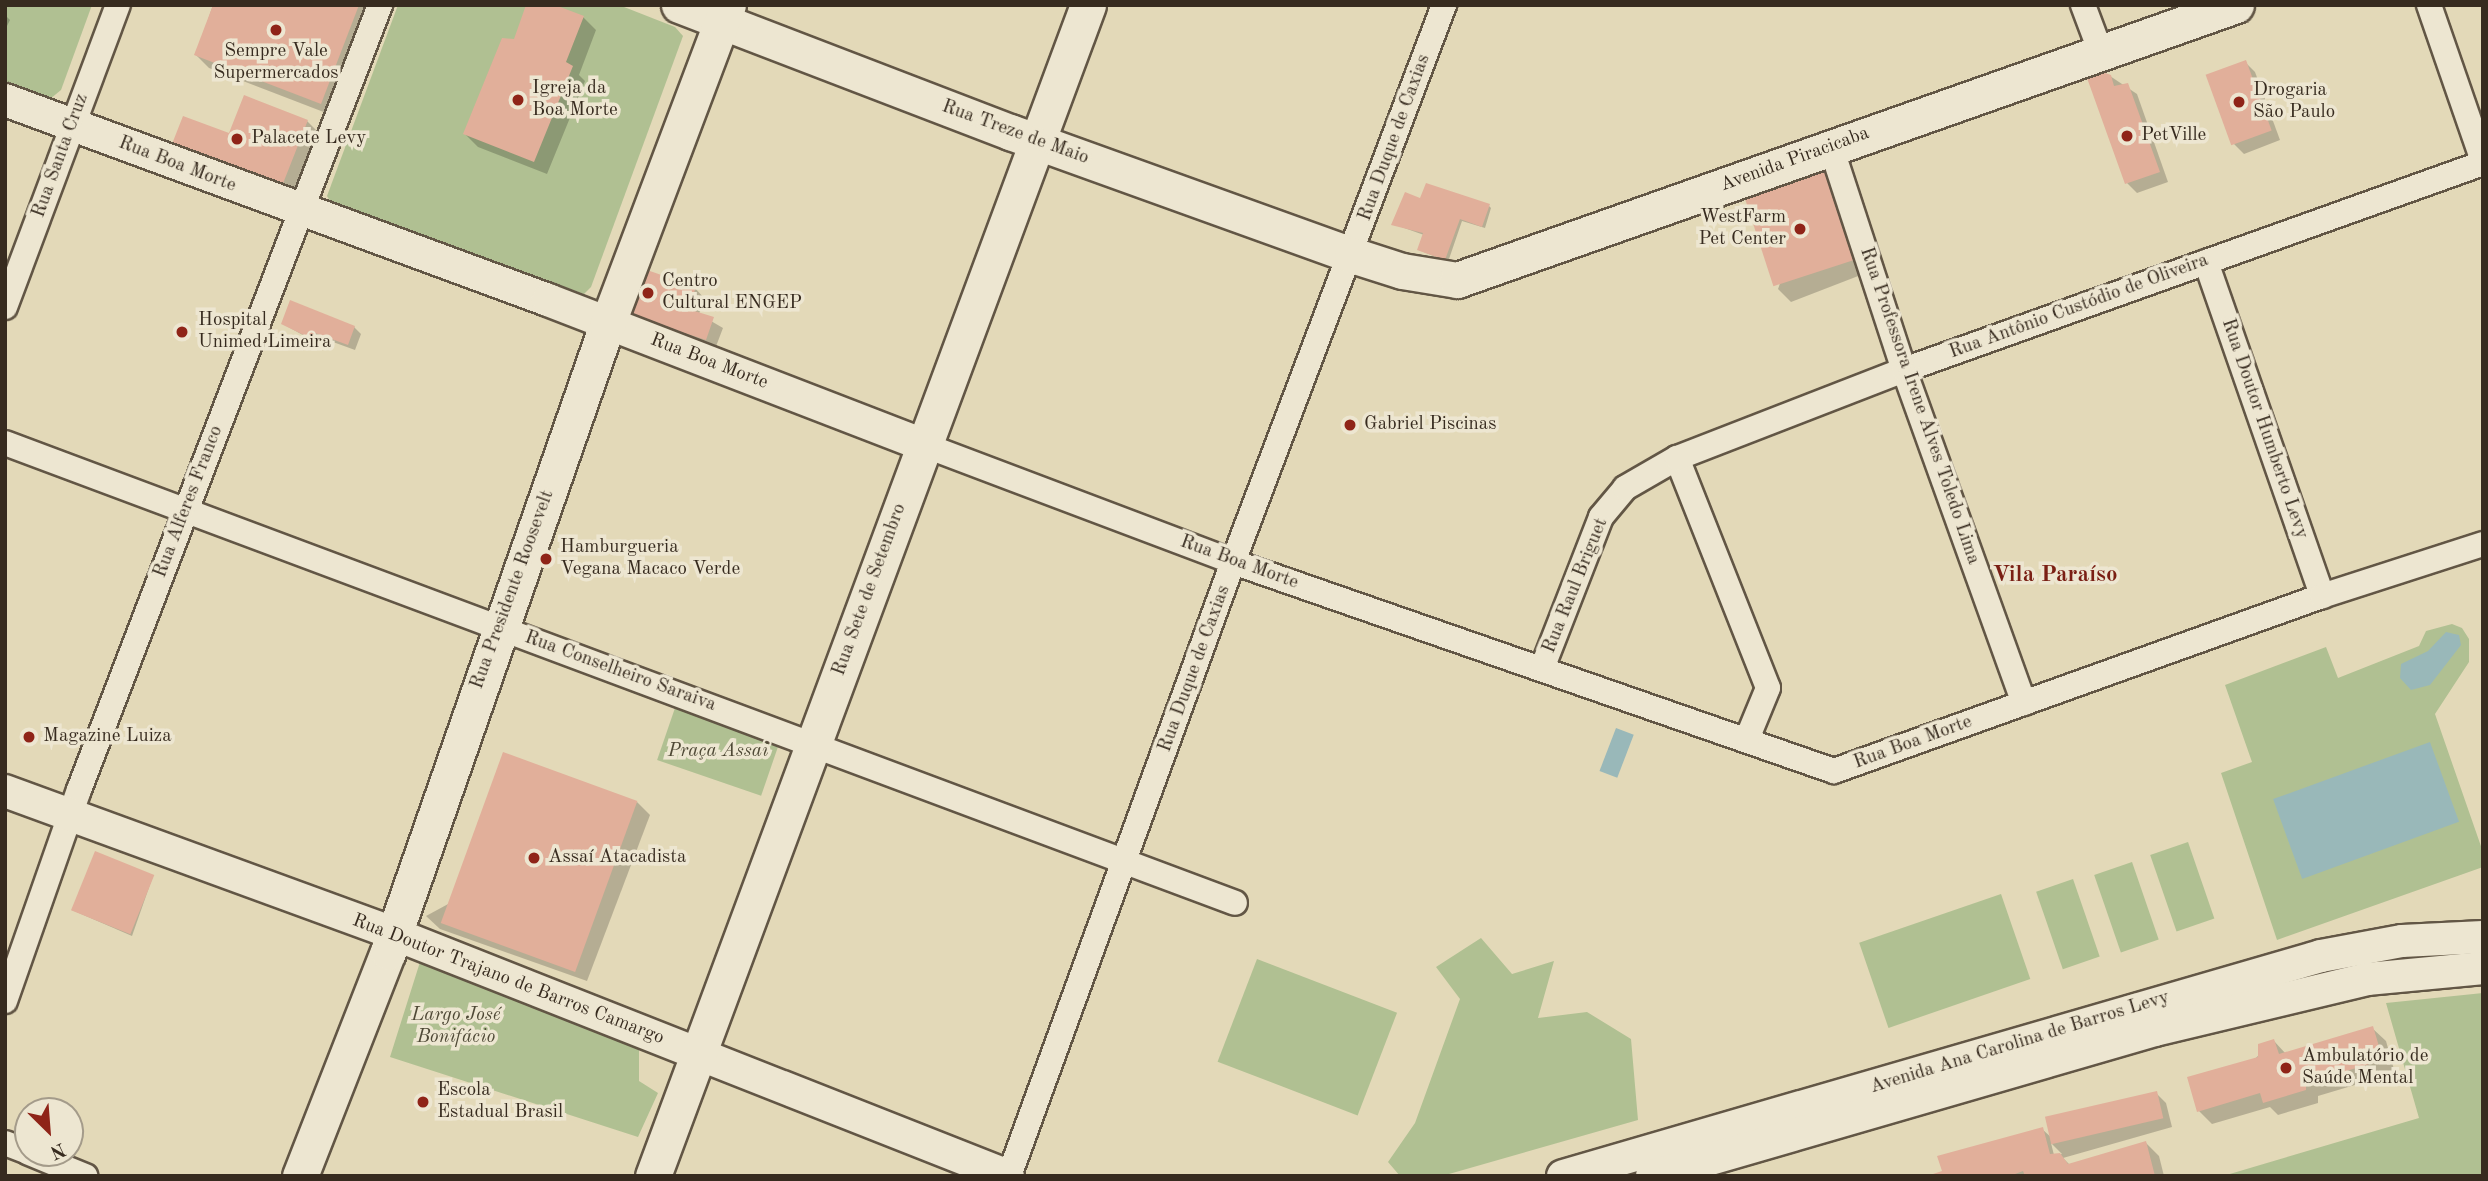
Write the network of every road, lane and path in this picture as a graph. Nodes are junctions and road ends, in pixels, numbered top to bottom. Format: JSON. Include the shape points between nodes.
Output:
{"nodes":[{"id":1,"x":118,"y":5,"type":"edge"},
{"id":2,"x":380,"y":5,"type":"edge"},
{"id":3,"x":679,"y":5,"type":"edge"},
{"id":4,"x":1088,"y":5,"type":"edge"},
{"id":5,"x":1444,"y":5,"type":"edge"},
{"id":6,"x":2083,"y":5,"type":"edge"},
{"id":7,"x":2236,"y":5,"type":"edge"},
{"id":8,"x":2429,"y":5,"type":"edge"},
{"id":9,"x":725,"y":14,"type":"edge"},
{"id":10,"x":2101,"y":53,"type":"junction"},
{"id":11,"x":5,"y":100,"type":"edge"},
{"id":12,"x":72,"y":126,"type":"junction"},
{"id":13,"x":1040,"y":143,"type":"junction"},
{"id":14,"x":1831,"y":147,"type":"junction"},
{"id":15,"x":2483,"y":162,"type":"edge"},
{"id":16,"x":300,"y":211,"type":"junction"},
{"id":17,"x":1352,"y":255,"type":"junction"},
{"id":18,"x":2206,"y":262,"type":"junction"},
{"id":19,"x":5,"y":307,"type":"edge"},
{"id":20,"x":607,"y":325,"type":"junction"},
{"id":21,"x":1904,"y":370,"type":"junction"},
{"id":22,"x":5,"y":443,"type":"edge"},
{"id":23,"x":923,"y":445,"type":"junction"},
{"id":24,"x":1677,"y":458,"type":"junction"},
{"id":25,"x":187,"y":510,"type":"junction"},
{"id":26,"x":2483,"y":544,"type":"edge"},
{"id":27,"x":1233,"y":562,"type":"junction"},
{"id":28,"x":2322,"y":596,"type":"junction"},
{"id":29,"x":499,"y":627,"type":"junction"},
{"id":30,"x":1543,"y":666,"type":"junction"},
{"id":31,"x":2024,"y":703,"type":"junction"},
{"id":32,"x":1747,"y":739,"type":"junction"},
{"id":33,"x":813,"y":744,"type":"junction"},
{"id":34,"x":5,"y":791,"type":"edge"},
{"id":35,"x":71,"y":818,"type":"junction"},
{"id":36,"x":1126,"y":863,"type":"junction"},
{"id":37,"x":1235,"y":903,"type":"dead end"},
{"id":38,"x":392,"y":933,"type":"junction"},
{"id":39,"x":2483,"y":937,"type":"edge"},
{"id":40,"x":2483,"y":968,"type":"edge"},
{"id":41,"x":5,"y":1001,"type":"edge"},
{"id":42,"x":697,"y":1054,"type":"junction"},
{"id":43,"x":63,"y":1167,"type":"edge"},
{"id":44,"x":85,"y":1176,"type":"edge"},
{"id":45,"x":300,"y":1176,"type":"edge"},
{"id":46,"x":653,"y":1176,"type":"edge"},
{"id":47,"x":1009,"y":1176,"type":"edge"},
{"id":48,"x":1563,"y":1176,"type":"edge"},
{"id":49,"x":1652,"y":1176,"type":"edge"}],
"edges":[{"from":1,"to":12,"type":"street","name":"Rua Santa Cruz"},
{"from":2,"to":16,"type":"street","name":"Rua Alferes Franco"},
{"from":3,"to":9,"type":"main road","name":"Rua Treze de Maio"},
{"from":4,"to":13,"type":"main road","name":"Rua Sete de Setembro"},
{"from":5,"to":17,"type":"street","name":"Rua Duque de Caxias"},
{"from":6,"to":10,"type":"street"},
{"from":7,"to":10,"type":"main road","name":"Avenida Piracicaba"},
{"from":8,"to":15,"type":"street"},
{"from":9,"to":13,"type":"main road","name":"Rua Treze de Maio"},
{"from":9,"to":20,"type":"main road","name":"Rua Presidente Roosevelt"},
{"from":10,"to":14,"type":"main road","name":"Avenida Piracicaba"},
{"from":11,"to":12,"type":"street","name":"Rua Boa Morte"},
{"from":12,"to":16,"type":"street","name":"Rua Boa Morte"},
{"from":12,"to":19,"type":"street","name":"Rua Santa Cruz"},
{"from":13,"to":17,"type":"main road","name":"Rua Treze de Maio"},
{"from":13,"to":23,"type":"main road","name":"Rua Sete de Setembro"},
{"from":14,"to":17,"type":"main road","name":"Avenida Piracicaba","via":[[1457,280],[1402,271]]},
{"from":14,"to":21,"type":"street","name":"Rua Professora Irene Alves Toledo Lima"},
{"from":15,"to":18,"type":"street","name":"Rua Antônio Custódio de Oliveira"},
{"from":16,"to":20,"type":"street","name":"Rua Boa Morte"},
{"from":16,"to":25,"type":"street","name":"Rua Alferes Franco"},
{"from":17,"to":27,"type":"street","name":"Rua Duque de Caxias"},
{"from":18,"to":21,"type":"street","name":"Rua Antônio Custódio de Oliveira"},
{"from":18,"to":28,"type":"street","name":"Rua Doutor Humberto Levy"},
{"from":20,"to":23,"type":"street","name":"Rua Boa Morte"},
{"from":20,"to":29,"type":"main road","name":"Rua Presidente Roosevelt"},
{"from":21,"to":24,"type":"street","name":"Rua Antônio Custódio de Oliveira"},
{"from":21,"to":31,"type":"street","name":"Rua Professora Irene Alves Toledo Lima"},
{"from":22,"to":25,"type":"street","name":"Rua Conselheiro Saraiva"},
{"from":23,"to":27,"type":"street","name":"Rua Boa Morte"},
{"from":23,"to":33,"type":"main road","name":"Rua Sete de Setembro"},
{"from":24,"to":30,"type":"street","name":"Rua Raul Briguet","via":[[1625,488],[1601,517]]},
{"from":24,"to":32,"type":"street","via":[[1768,688]]},
{"from":25,"to":29,"type":"street","name":"Rua Conselheiro Saraiva"},
{"from":25,"to":35,"type":"street","name":"Rua Alferes Franco"},
{"from":26,"to":28,"type":"street","name":"Rua Boa Morte"},
{"from":27,"to":30,"type":"street","name":"Rua Boa Morte"},
{"from":27,"to":36,"type":"street","name":"Rua Duque de Caxias"},
{"from":28,"to":31,"type":"street","name":"Rua Boa Morte"},
{"from":29,"to":33,"type":"street","name":"Rua Conselheiro Saraiva"},
{"from":29,"to":38,"type":"main road","name":"Rua Presidente Roosevelt"},
{"from":30,"to":32,"type":"street","name":"Rua Boa Morte"},
{"from":31,"to":32,"type":"street","name":"Rua Boa Morte","via":[[1834,771]]},
{"from":33,"to":36,"type":"street","name":"Rua Conselheiro Saraiva"},
{"from":33,"to":42,"type":"main road","name":"Rua Sete de Setembro"},
{"from":34,"to":35,"type":"street","name":"Rua Doutor Trajano de Barros Camargo"},
{"from":35,"to":38,"type":"street","name":"Rua Doutor Trajano de Barros Camargo"},
{"from":35,"to":41,"type":"street","name":"Rua Alferes Franco"},
{"from":36,"to":37,"type":"street","name":"Rua Conselheiro Saraiva"},
{"from":36,"to":47,"type":"street","name":"Rua Duque de Caxias"},
{"from":38,"to":42,"type":"street","name":"Rua Doutor Trajano de Barros Camargo"},
{"from":38,"to":45,"type":"main road","name":"Rua Presidente Roosevelt"},
{"from":39,"to":48,"type":"street","name":"Avenida Ana Carolina de Barros Levy","via":[[2402,941],[2321,956]]},
{"from":40,"to":49,"type":"street","name":"Avenida Ana Carolina de Barros Levy","via":[[2367,979],[2155,1030]]},
{"from":42,"to":46,"type":"main road","name":"Rua Sete de Setembro"},
{"from":42,"to":47,"type":"street","name":"Rua Doutor Trajano de Barros Camargo"},
{"from":43,"to":44,"type":"street"}]}
